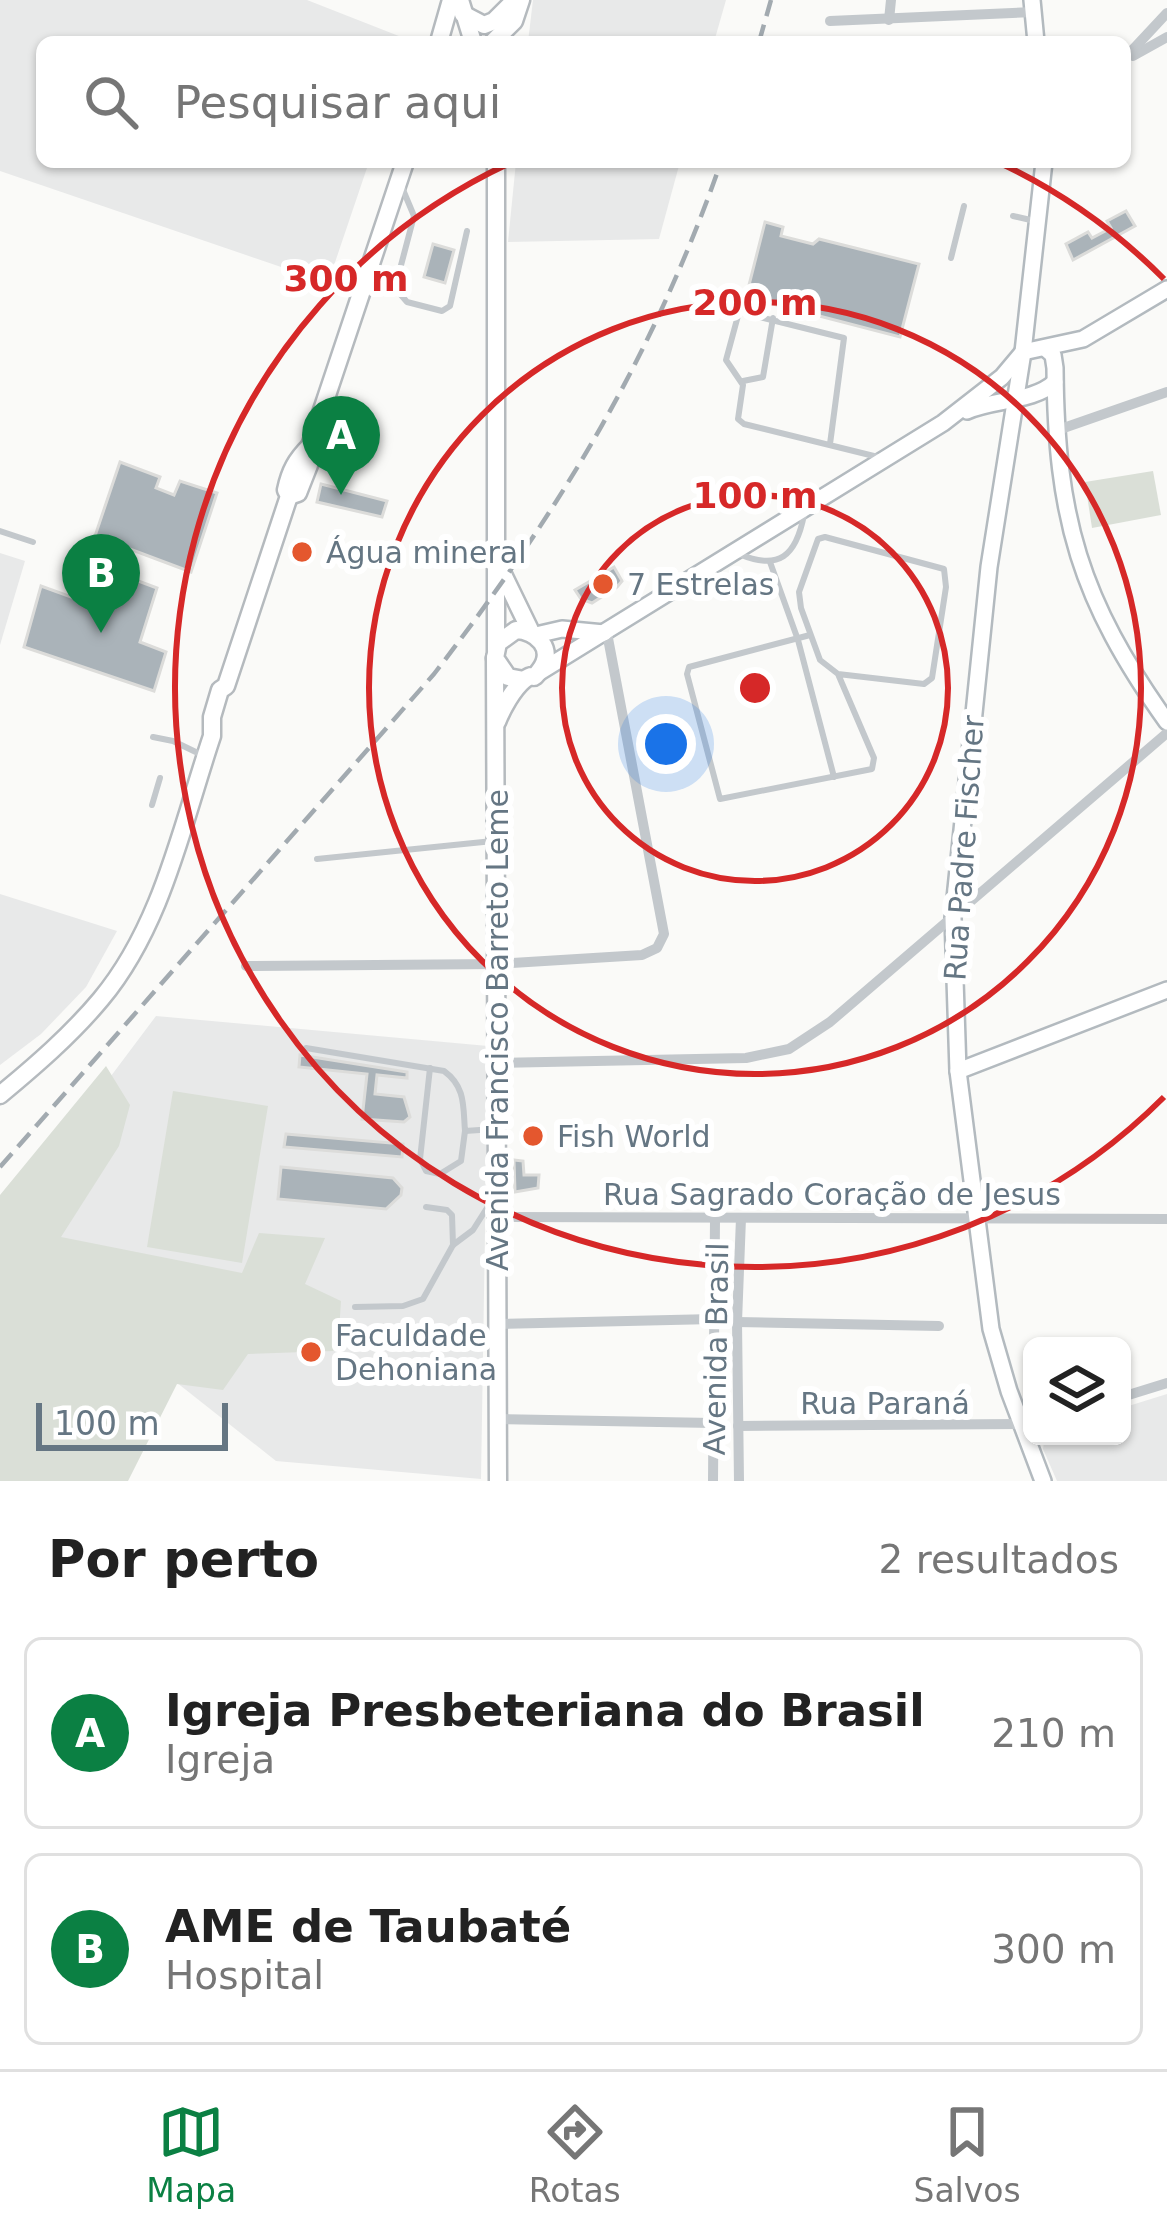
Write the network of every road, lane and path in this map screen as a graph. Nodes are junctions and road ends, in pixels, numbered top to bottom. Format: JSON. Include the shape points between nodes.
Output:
{"nodes":[{"id":1,"x":519,"y":0,"type":"edge"},
{"id":2,"x":892,"y":0,"type":"edge"},
{"id":3,"x":458,"y":4,"type":"edge"},
{"id":4,"x":1033,"y":6,"type":"edge"},
{"id":5,"x":1167,"y":13,"type":"edge"},
{"id":6,"x":890,"y":20,"type":"junction"},
{"id":7,"x":830,"y":22,"type":"dead end"},
{"id":8,"x":442,"y":36,"type":"edge"},
{"id":9,"x":471,"y":36,"type":"edge"},
{"id":10,"x":499,"y":36,"type":"edge"},
{"id":11,"x":517,"y":36,"type":"edge"},
{"id":12,"x":1036,"y":36,"type":"edge"},
{"id":13,"x":1167,"y":37,"type":"edge"},
{"id":14,"x":1131,"y":52,"type":"edge"},
{"id":15,"x":1131,"y":56,"type":"edge"},
{"id":16,"x":403,"y":168,"type":"edge"},
{"id":17,"x":496,"y":168,"type":"edge"},
{"id":18,"x":1043,"y":168,"type":"edge"},
{"id":19,"x":399,"y":182,"type":"junction"},
{"id":20,"x":964,"y":206,"type":"dead end"},
{"id":21,"x":1012,"y":216,"type":"dead end"},
{"id":22,"x":1038,"y":222,"type":"junction"},
{"id":23,"x":467,"y":231,"type":"dead end"},
{"id":24,"x":951,"y":258,"type":"dead end"},
{"id":25,"x":1167,"y":289,"type":"edge"},
{"id":26,"x":773,"y":318,"type":"junction"},
{"id":27,"x":1045,"y":348,"type":"junction"},
{"id":28,"x":1023,"y":352,"type":"junction"},
{"id":29,"x":742,"y":381,"type":"junction"},
{"id":30,"x":1055,"y":382,"type":"junction"},
{"id":31,"x":1167,"y":392,"type":"edge"},
{"id":32,"x":1016,"y":396,"type":"junction"},
{"id":33,"x":943,"y":423,"type":"junction"},
{"id":34,"x":1055,"y":431,"type":"junction"},
{"id":35,"x":830,"y":444,"type":"junction"},
{"id":36,"x":885,"y":459,"type":"junction"},
{"id":37,"x":805,"y":509,"type":"junction"},
{"id":38,"x":0,"y":531,"type":"edge"},
{"id":39,"x":33,"y":542,"type":"dead end"},
{"id":40,"x":794,"y":547,"type":"junction"},
{"id":41,"x":736,"y":553,"type":"junction"},
{"id":42,"x":495,"y":554,"type":"junction"},
{"id":43,"x":770,"y":562,"type":"junction"},
{"id":44,"x":806,"y":572,"type":"junction"},
{"id":45,"x":534,"y":633,"type":"junction"},
{"id":46,"x":608,"y":633,"type":"junction"},
{"id":47,"x":810,"y":634,"type":"junction"},
{"id":48,"x":798,"y":640,"type":"junction"},
{"id":49,"x":495,"y":654,"type":"junction"},
{"id":50,"x":838,"y":674,"type":"junction"},
{"id":51,"x":531,"y":676,"type":"junction"},
{"id":52,"x":1167,"y":722,"type":"edge"},
{"id":53,"x":496,"y":723,"type":"junction"},
{"id":54,"x":1167,"y":733,"type":"edge"},
{"id":55,"x":153,"y":736,"type":"dead end"},
{"id":56,"x":205,"y":756,"type":"junction"},
{"id":57,"x":160,"y":778,"type":"dead end"},
{"id":58,"x":834,"y":778,"type":"junction"},
{"id":59,"x":152,"y":805,"type":"dead end"},
{"id":60,"x":497,"y":841,"type":"junction"},
{"id":61,"x":317,"y":859,"type":"dead end"},
{"id":62,"x":953,"y":918,"type":"junction"},
{"id":63,"x":497,"y":964,"type":"junction"},
{"id":64,"x":246,"y":966,"type":"dead end"},
{"id":65,"x":1167,"y":990,"type":"edge"},
{"id":66,"x":306,"y":1048,"type":"dead end"},
{"id":67,"x":499,"y":1063,"type":"junction"},
{"id":68,"x":430,"y":1068,"type":"junction"},
{"id":69,"x":958,"y":1071,"type":"junction"},
{"id":70,"x":0,"y":1092,"type":"edge"},
{"id":71,"x":498,"y":1129,"type":"junction"},
{"id":72,"x":465,"y":1132,"type":"junction"},
{"id":73,"x":497,"y":1192,"type":"junction"},
{"id":74,"x":426,"y":1208,"type":"dead end"},
{"id":75,"x":497,"y":1217,"type":"junction"},
{"id":76,"x":976,"y":1217,"type":"junction"},
{"id":77,"x":741,"y":1218,"type":"junction"},
{"id":78,"x":1167,"y":1219,"type":"edge"},
{"id":79,"x":715,"y":1220,"type":"junction"},
{"id":80,"x":453,"y":1244,"type":"junction"},
{"id":81,"x":355,"y":1306,"type":"dead end"},
{"id":82,"x":714,"y":1319,"type":"junction"},
{"id":83,"x":737,"y":1322,"type":"junction"},
{"id":84,"x":497,"y":1324,"type":"junction"},
{"id":85,"x":939,"y":1326,"type":"dead end"},
{"id":86,"x":1167,"y":1383,"type":"edge"},
{"id":87,"x":1131,"y":1393,"type":"edge"},
{"id":88,"x":1023,"y":1415,"type":"edge"},
{"id":89,"x":499,"y":1419,"type":"junction"},
{"id":90,"x":712,"y":1423,"type":"junction"},
{"id":91,"x":738,"y":1426,"type":"junction"},
{"id":92,"x":1023,"y":1426,"type":"edge"},
{"id":93,"x":1033,"y":1445,"type":"edge"},
{"id":94,"x":498,"y":1481,"type":"edge"},
{"id":95,"x":713,"y":1481,"type":"edge"},
{"id":96,"x":739,"y":1481,"type":"edge"},
{"id":97,"x":1043,"y":1481,"type":"edge"}],
"edges":[{"from":1,"to":3,"type":"main road","via":[[484,25]]},
{"from":1,"to":10,"type":"main road"},
{"from":1,"to":11,"type":"main road"},
{"from":2,"to":6,"type":"street"},
{"from":3,"to":8,"type":"main road"},
{"from":3,"to":9,"type":"main road"},
{"from":4,"to":6,"type":"street"},
{"from":4,"to":12,"type":"main road"},
{"from":5,"to":14,"type":"street"},
{"from":6,"to":7,"type":"street"},
{"from":13,"to":15,"type":"street"},
{"from":16,"to":19,"type":"main road"},
{"from":17,"to":42,"type":"main road","name":"Avenida Francisco Barreto Leme"},
{"from":18,"to":22,"type":"main road","name":"Rua Padre Fischer"},
{"from":19,"to":23,"type":"lane","via":[[414,216],[394,288],[407,302],[450,306]]},
{"from":19,"to":56,"type":"main road","via":[[310,465],[289,496]]},
{"from":20,"to":24,"type":"lane"},
{"from":21,"to":22,"type":"lane"},
{"from":22,"to":28,"type":"main road","name":"Rua Padre Fischer"},
{"from":25,"to":27,"type":"main road","via":[[1083,339]]},
{"from":26,"to":29,"type":"lane","via":[[763,377]]},
{"from":26,"to":29,"type":"lane","via":[[736,315],[726,360]]},
{"from":26,"to":35,"type":"lane","via":[[844,338]]},
{"from":27,"to":28,"type":"main road"},
{"from":27,"to":30,"type":"main road"},
{"from":28,"to":32,"type":"main road","name":"Rua Padre Fischer"},
{"from":28,"to":33,"type":"main road"},
{"from":29,"to":35,"type":"lane","via":[[744,424]]},
{"from":30,"to":32,"type":"main road"},
{"from":30,"to":34,"type":"main road"},
{"from":31,"to":34,"type":"street"},
{"from":32,"to":33,"type":"main road"},
{"from":32,"to":62,"type":"main road","name":"Rua Padre Fischer","via":[[986,589]]},
{"from":33,"to":36,"type":"main road"},
{"from":34,"to":52,"type":"main road","via":[[1071,535],[1101,620]]},
{"from":35,"to":36,"type":"lane"},
{"from":36,"to":37,"type":"main road"},
{"from":37,"to":40,"type":"lane"},
{"from":37,"to":41,"type":"main road"},
{"from":38,"to":39,"type":"lane"},
{"from":40,"to":43,"type":"lane"},
{"from":40,"to":44,"type":"lane"},
{"from":41,"to":43,"type":"lane"},
{"from":41,"to":46,"type":"main road"},
{"from":42,"to":45,"type":"main road"},
{"from":42,"to":49,"type":"main road","name":"Avenida Francisco Barreto Leme"},
{"from":43,"to":48,"type":"lane"},
{"from":44,"to":47,"type":"lane","via":[[800,592]]},
{"from":44,"to":50,"type":"lane","via":[[825,537],[938,565],[946,574],[932,677],[924,685]]},
{"from":45,"to":46,"type":"main road"},
{"from":45,"to":49,"type":"main road","via":[[509,632]]},
{"from":45,"to":51,"type":"main road","via":[[546,650]]},
{"from":46,"to":51,"type":"main road"},
{"from":46,"to":63,"type":"street","via":[[664,934],[642,956]]},
{"from":47,"to":48,"type":"lane"},
{"from":47,"to":50,"type":"lane","via":[[820,660]]},
{"from":48,"to":58,"type":"lane"},
{"from":48,"to":58,"type":"lane","via":[[689,667],[716,790],[729,800]]},
{"from":49,"to":51,"type":"main road","via":[[502,672]]},
{"from":49,"to":53,"type":"main road","name":"Avenida Francisco Barreto Leme"},
{"from":50,"to":58,"type":"lane","via":[[874,758],[872,769]]},
{"from":51,"to":53,"type":"main road"},
{"from":53,"to":60,"type":"main road","name":"Avenida Francisco Barreto Leme"},
{"from":54,"to":62,"type":"street"},
{"from":55,"to":56,"type":"lane"},
{"from":56,"to":70,"type":"main road","via":[[132,953],[101,999]]},
{"from":57,"to":59,"type":"lane"},
{"from":60,"to":61,"type":"lane"},
{"from":60,"to":63,"type":"main road","name":"Avenida Francisco Barreto Leme"},
{"from":62,"to":67,"type":"street","via":[[789,1049],[746,1058]]},
{"from":62,"to":69,"type":"main road","name":"Rua Padre Fischer"},
{"from":63,"to":64,"type":"street"},
{"from":63,"to":67,"type":"main road","name":"Avenida Francisco Barreto Leme"},
{"from":65,"to":69,"type":"main road"},
{"from":66,"to":68,"type":"lane"},
{"from":67,"to":71,"type":"main road","name":"Avenida Francisco Barreto Leme"},
{"from":68,"to":72,"type":"lane","via":[[456,1080]]},
{"from":68,"to":72,"type":"lane","via":[[420,1159],[426,1171],[440,1174],[461,1161]]},
{"from":69,"to":76,"type":"main road","name":"Rua Padre Fischer"},
{"from":71,"to":72,"type":"lane"},
{"from":71,"to":73,"type":"main road","name":"Avenida Francisco Barreto Leme"},
{"from":73,"to":75,"type":"main road","name":"Avenida Francisco Barreto Leme"},
{"from":73,"to":80,"type":"lane","via":[[473,1231]]},
{"from":74,"to":80,"type":"lane","via":[[452,1215]]},
{"from":75,"to":79,"type":"street","name":"Rua Sagrado Coração de Jesus"},
{"from":75,"to":84,"type":"main road","name":"Avenida Francisco Barreto Leme"},
{"from":76,"to":77,"type":"street","name":"Rua Sagrado Coração de Jesus"},
{"from":76,"to":78,"type":"street","name":"Rua Sagrado Coração de Jesus"},
{"from":76,"to":88,"type":"main road","name":"Rua Padre Fischer","via":[[992,1329]]},
{"from":77,"to":79,"type":"street","name":"Rua Sagrado Coração de Jesus"},
{"from":77,"to":83,"type":"street","name":"Avenida Brasil"},
{"from":79,"to":82,"type":"street","name":"Avenida Brasil"},
{"from":80,"to":81,"type":"lane","via":[[423,1299]]},
{"from":82,"to":84,"type":"street"},
{"from":82,"to":90,"type":"street","name":"Avenida Brasil"},
{"from":83,"to":85,"type":"street"},
{"from":83,"to":91,"type":"street","name":"Avenida Brasil"},
{"from":84,"to":89,"type":"main road","name":"Avenida Francisco Barreto Leme"},
{"from":86,"to":87,"type":"street"},
{"from":89,"to":90,"type":"street"},
{"from":89,"to":94,"type":"main road","name":"Avenida Francisco Barreto Leme"},
{"from":90,"to":95,"type":"street","name":"Avenida Brasil"},
{"from":91,"to":92,"type":"street","name":"Rua Paraná"},
{"from":91,"to":96,"type":"street","name":"Avenida Brasil"},
{"from":93,"to":97,"type":"main road","name":"Rua Padre Fischer"}]}
